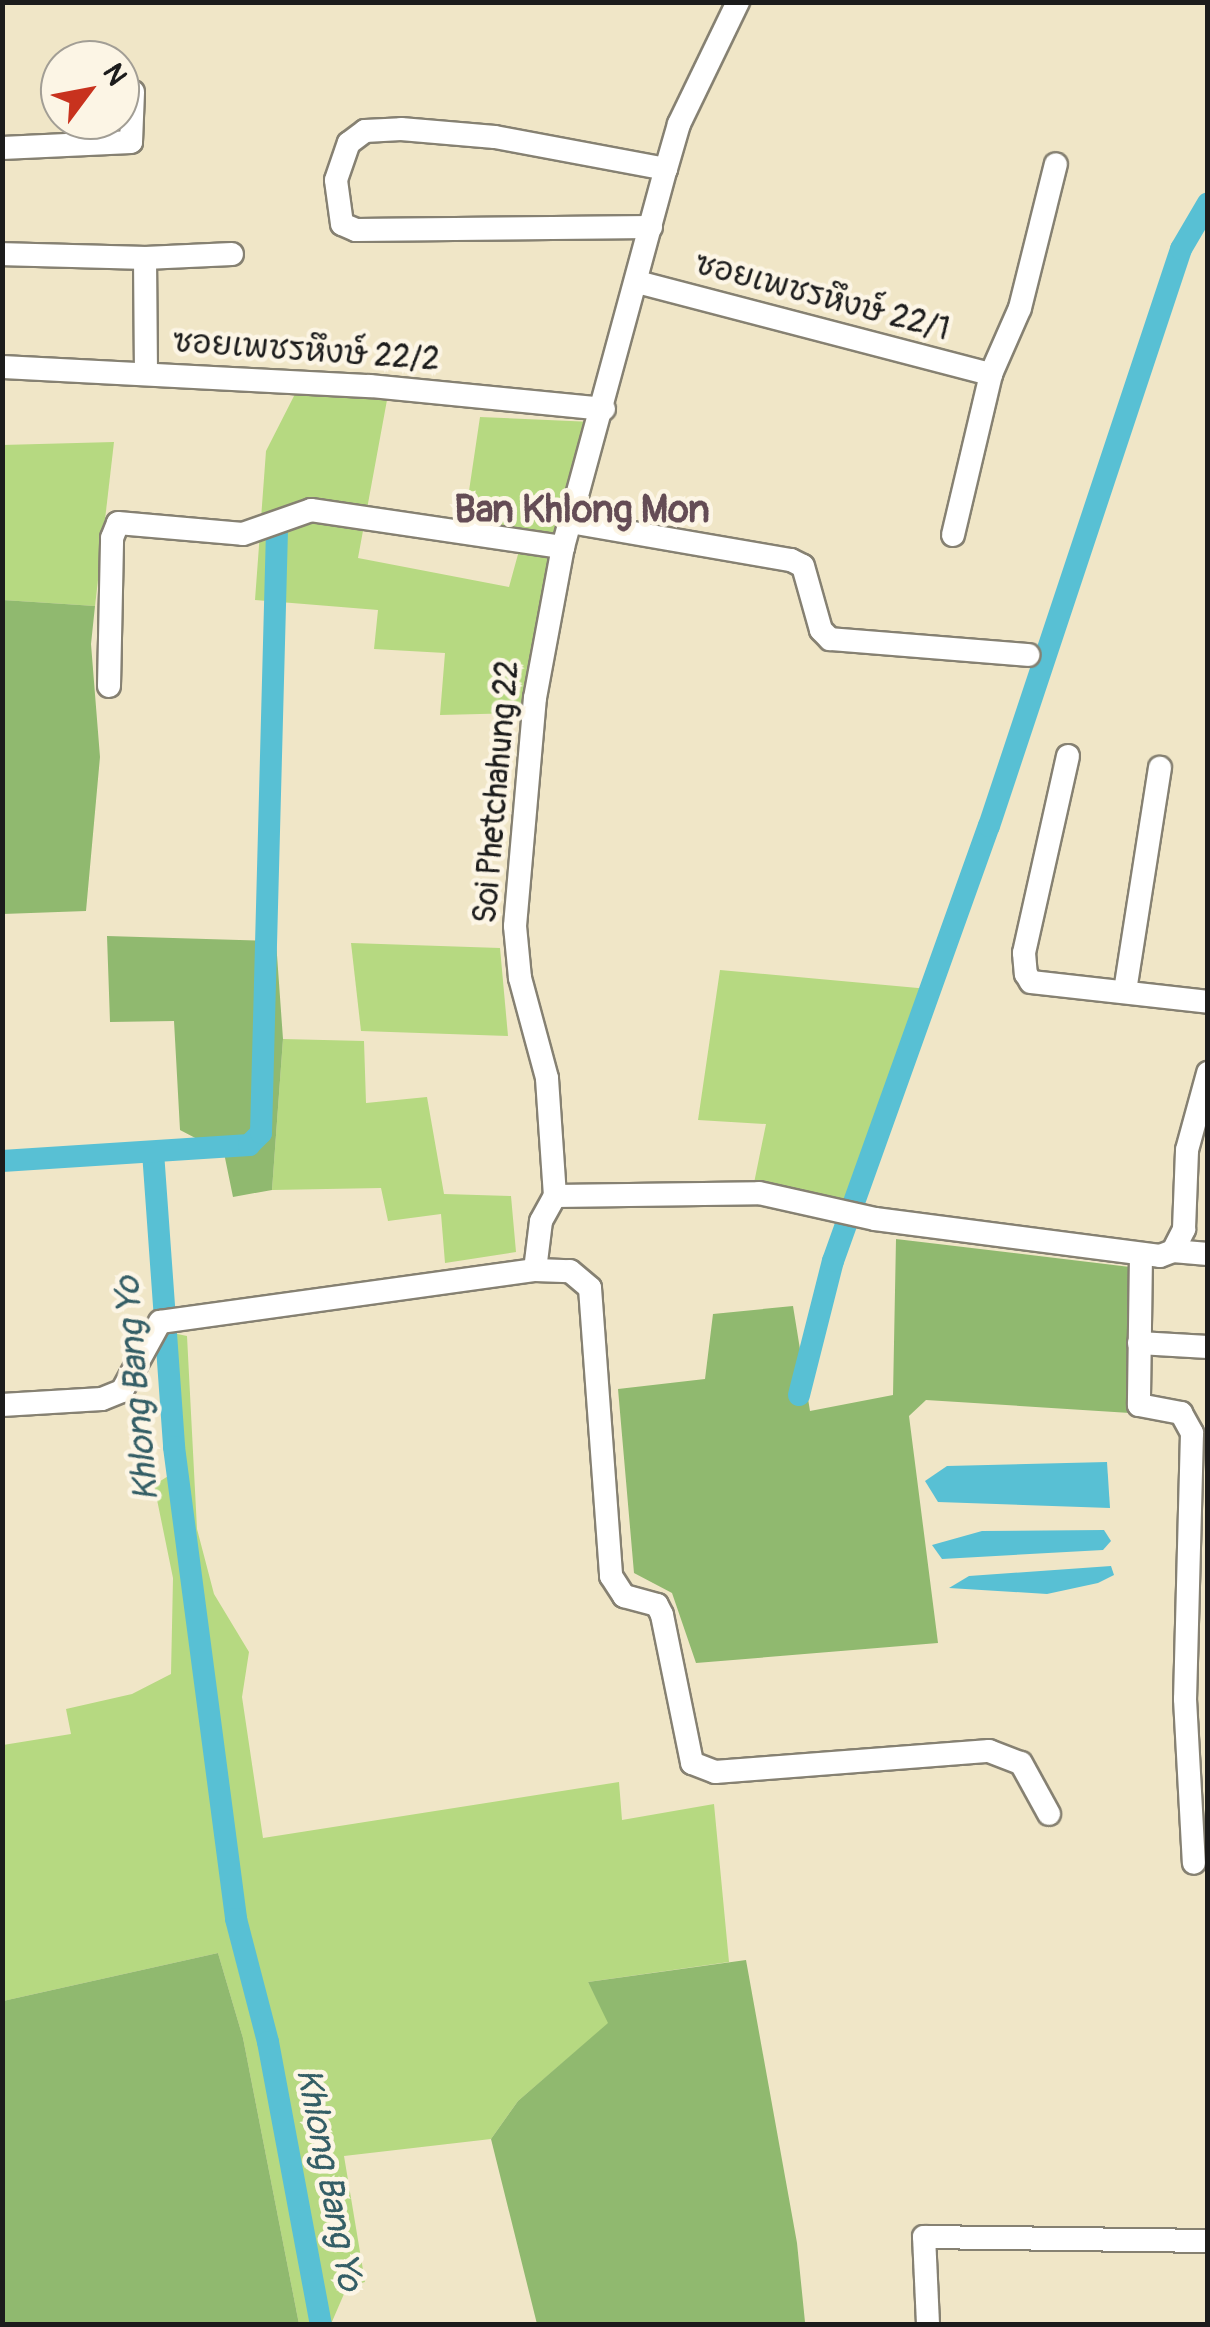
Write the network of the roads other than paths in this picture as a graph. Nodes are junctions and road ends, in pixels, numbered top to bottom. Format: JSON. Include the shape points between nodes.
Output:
{"nodes":[{"id":1,"x":738,"y":2,"type":"edge"},
{"id":2,"x":131,"y":140,"type":"edge"},
{"id":3,"x":2,"y":148,"type":"edge"},
{"id":4,"x":1056,"y":164,"type":"dead end"},
{"id":5,"x":666,"y":168,"type":"junction"},
{"id":6,"x":651,"y":227,"type":"junction"},
{"id":7,"x":2,"y":254,"type":"edge"},
{"id":8,"x":232,"y":254,"type":"dead end"},
{"id":9,"x":145,"y":258,"type":"junction"},
{"id":10,"x":637,"y":282,"type":"junction"},
{"id":11,"x":2,"y":367,"type":"edge"},
{"id":12,"x":146,"y":372,"type":"junction"},
{"id":13,"x":991,"y":374,"type":"junction"},
{"id":14,"x":604,"y":409,"type":"junction"},
{"id":15,"x":570,"y":522,"type":"junction"},
{"id":16,"x":953,"y":535,"type":"dead end"},
{"id":17,"x":563,"y":547,"type":"junction"},
{"id":18,"x":1028,"y":655,"type":"dead end"},
{"id":19,"x":109,"y":686,"type":"dead end"},
{"id":20,"x":1068,"y":756,"type":"dead end"},
{"id":21,"x":1160,"y":768,"type":"dead end"},
{"id":22,"x":1125,"y":991,"type":"junction"},
{"id":23,"x":1208,"y":1002,"type":"edge"},
{"id":24,"x":1208,"y":1074,"type":"edge"},
{"id":25,"x":556,"y":1196,"type":"junction"},
{"id":26,"x":1173,"y":1251,"type":"junction"},
{"id":27,"x":1141,"y":1254,"type":"junction"},
{"id":28,"x":1208,"y":1254,"type":"edge"},
{"id":29,"x":535,"y":1270,"type":"junction"},
{"id":30,"x":1139,"y":1343,"type":"junction"},
{"id":31,"x":1208,"y":1346,"type":"edge"},
{"id":32,"x":2,"y":1404,"type":"edge"},
{"id":33,"x":1049,"y":1814,"type":"dead end"},
{"id":34,"x":1194,"y":1864,"type":"dead end"},
{"id":35,"x":1208,"y":2241,"type":"edge"},
{"id":36,"x":928,"y":2324,"type":"edge"}],
"edges":[{"from":1,"to":5,"type":"street","name":"Soi Phetchahung 22","via":[[679,124]]},
{"from":2,"to":3,"type":"street"},
{"from":4,"to":13,"type":"street","via":[[1020,308]]},
{"from":5,"to":6,"type":"street","name":"Soi Phetchahung 22"},
{"from":5,"to":6,"type":"street","via":[[495,136],[401,129],[365,131],[349,143],[336,180],[342,224],[356,230]]},
{"from":6,"to":10,"type":"street","name":"Soi Phetchahung 22"},
{"from":7,"to":9,"type":"street"},
{"from":8,"to":9,"type":"street"},
{"from":9,"to":12,"type":"street"},
{"from":10,"to":13,"type":"street","name":"ซอยเพชรหึงษ์ 22/1"},
{"from":10,"to":14,"type":"street","name":"Soi Phetchahung 22"},
{"from":11,"to":12,"type":"street","name":"ซอยเพชรหึงษ์ 22/2"},
{"from":12,"to":14,"type":"street","name":"ซอยเพชรหึงษ์ 22/2"},
{"from":13,"to":16,"type":"street"},
{"from":14,"to":15,"type":"street","name":"Soi Phetchahung 22"},
{"from":15,"to":17,"type":"street","name":"Soi Phetchahung 22"},
{"from":15,"to":18,"type":"street","via":[[791,560],[803,566],[830,639]]},
{"from":17,"to":19,"type":"street","via":[[311,510],[244,534],[118,523],[112,538]]},
{"from":17,"to":25,"type":"street","name":"Soi Phetchahung 22","via":[[534,698],[515,926],[520,978],[547,1078]]},
{"from":20,"to":22,"type":"street","via":[[1022,966],[1031,982]]},
{"from":21,"to":22,"type":"street"},
{"from":22,"to":23,"type":"street"},
{"from":24,"to":26,"type":"street","via":[[1193,1113],[1184,1229]]},
{"from":25,"to":27,"type":"street","via":[[759,1193],[875,1219]]},
{"from":25,"to":29,"type":"street","name":"Soi Phetchahung 22","via":[[541,1221]]},
{"from":26,"to":27,"type":"street"},
{"from":26,"to":28,"type":"street"},
{"from":27,"to":30,"type":"street"},
{"from":29,"to":32,"type":"street","via":[[171,1320],[122,1391],[102,1399]]},
{"from":29,"to":33,"type":"street","via":[[570,1271],[590,1288],[611,1576],[624,1596],[657,1606],[662,1615],[692,1763],[715,1772],[989,1751],[1021,1763],[1034,1776]]},
{"from":30,"to":31,"type":"street"},
{"from":30,"to":34,"type":"street","via":[[1138,1405],[1181,1413],[1192,1434],[1185,1700]]},
{"from":35,"to":36,"type":"street","via":[[924,2237]]}]}
